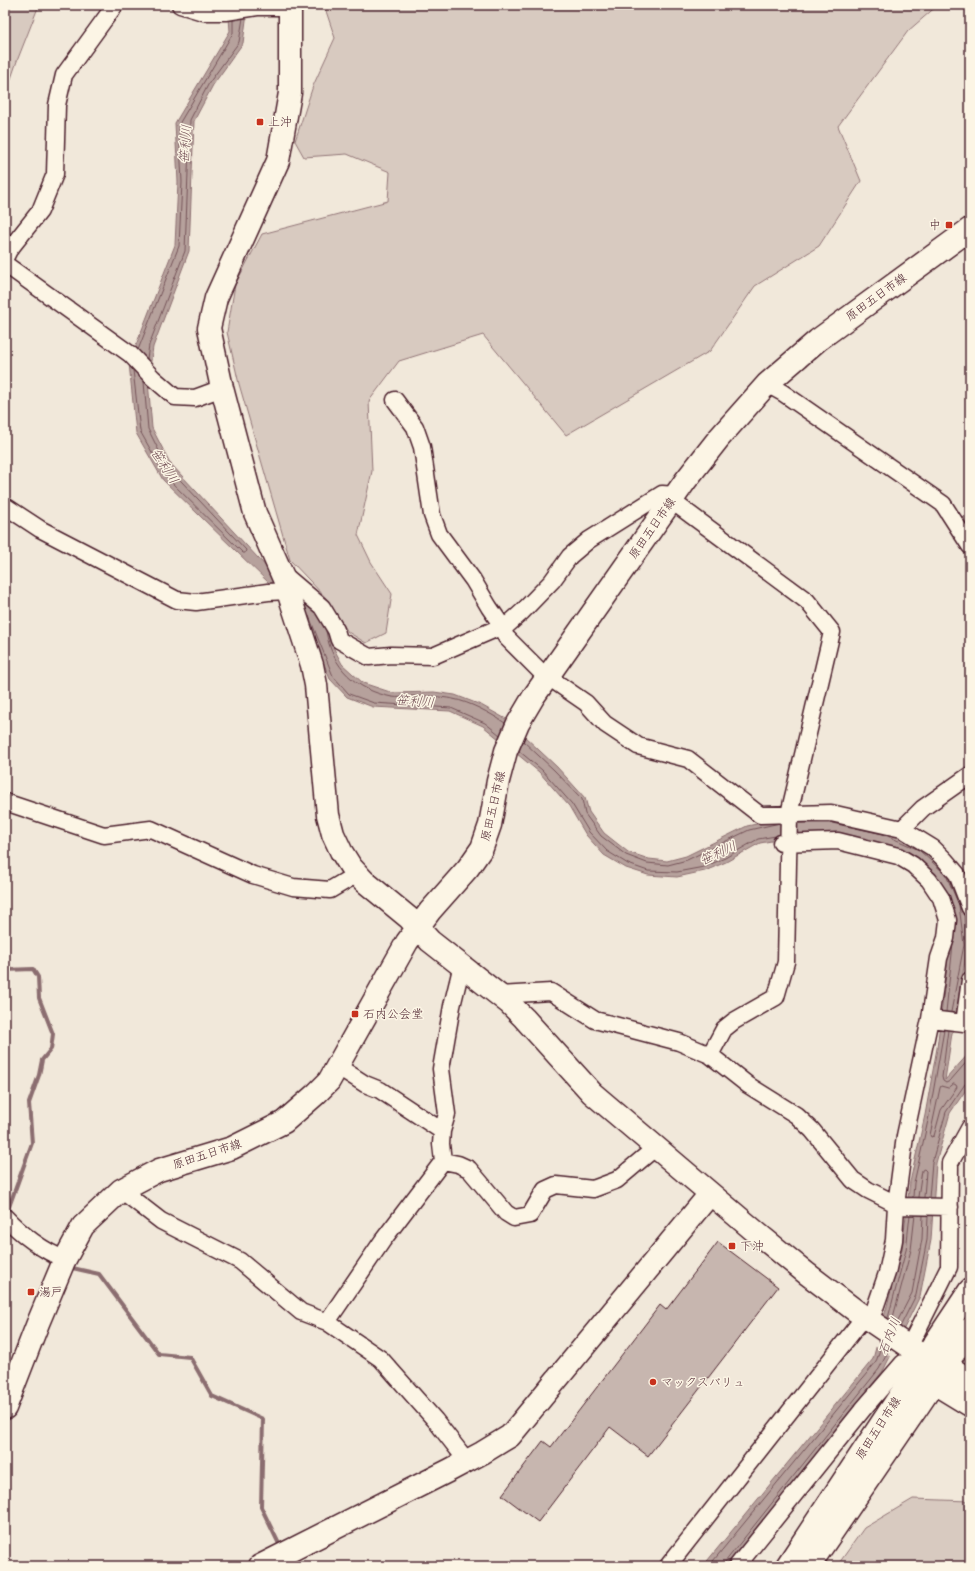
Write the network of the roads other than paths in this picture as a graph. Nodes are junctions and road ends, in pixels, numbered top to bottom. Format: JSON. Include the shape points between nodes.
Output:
{"nodes":[{"id":1,"x":115,"y":5,"type":"edge"},
{"id":2,"x":180,"y":5,"type":"edge"},
{"id":3,"x":290,"y":6,"type":"edge"},
{"id":4,"x":970,"y":229,"type":"edge"},
{"id":5,"x":5,"y":258,"type":"edge"},
{"id":6,"x":5,"y":264,"type":"edge"},
{"id":7,"x":767,"y":384,"type":"junction"},
{"id":8,"x":222,"y":388,"type":"junction"},
{"id":9,"x":395,"y":400,"type":"dead end"},
{"id":10,"x":674,"y":498,"type":"junction"},
{"id":11,"x":5,"y":506,"type":"edge"},
{"id":12,"x":970,"y":546,"type":"edge"},
{"id":13,"x":279,"y":583,"type":"junction"},
{"id":14,"x":503,"y":629,"type":"junction"},
{"id":15,"x":548,"y":676,"type":"junction"},
{"id":16,"x":970,"y":775,"type":"edge"},
{"id":17,"x":5,"y":802,"type":"edge"},
{"id":18,"x":789,"y":815,"type":"junction"},
{"id":19,"x":902,"y":829,"type":"junction"},
{"id":20,"x":786,"y":841,"type":"junction"},
{"id":21,"x":357,"y":874,"type":"junction"},
{"id":22,"x":970,"y":908,"type":"edge"},
{"id":23,"x":417,"y":927,"type":"junction"},
{"id":24,"x":464,"y":967,"type":"junction"},
{"id":25,"x":970,"y":980,"type":"edge"},
{"id":26,"x":499,"y":995,"type":"junction"},
{"id":27,"x":932,"y":1019,"type":"junction"},
{"id":28,"x":965,"y":1023,"type":"edge"},
{"id":29,"x":710,"y":1055,"type":"junction"},
{"id":30,"x":337,"y":1066,"type":"junction"},
{"id":31,"x":970,"y":1128,"type":"edge"},
{"id":32,"x":442,"y":1131,"type":"junction"},
{"id":33,"x":655,"y":1148,"type":"junction"},
{"id":34,"x":444,"y":1161,"type":"junction"},
{"id":35,"x":121,"y":1190,"type":"junction"},
{"id":36,"x":710,"y":1194,"type":"junction"},
{"id":37,"x":898,"y":1206,"type":"junction"},
{"id":38,"x":945,"y":1207,"type":"junction"},
{"id":39,"x":7,"y":1219,"type":"edge"},
{"id":40,"x":63,"y":1263,"type":"junction"},
{"id":41,"x":970,"y":1290,"type":"edge"},
{"id":42,"x":327,"y":1322,"type":"junction"},
{"id":43,"x":866,"y":1324,"type":"junction"},
{"id":44,"x":970,"y":1329,"type":"edge"},
{"id":45,"x":911,"y":1353,"type":"junction"},
{"id":46,"x":844,"y":1355,"type":"dead end"},
{"id":47,"x":946,"y":1365,"type":"junction"},
{"id":48,"x":970,"y":1380,"type":"edge"},
{"id":49,"x":934,"y":1383,"type":"junction"},
{"id":50,"x":7,"y":1396,"type":"edge"},
{"id":51,"x":970,"y":1405,"type":"edge"},
{"id":52,"x":467,"y":1461,"type":"junction"},
{"id":53,"x":272,"y":1561,"type":"edge"},
{"id":54,"x":668,"y":1566,"type":"edge"},
{"id":55,"x":737,"y":1566,"type":"edge"},
{"id":56,"x":787,"y":1566,"type":"edge"},
{"id":57,"x":809,"y":1566,"type":"edge"}],
"edges":[{"from":1,"to":5,"type":"street","via":[[64,75],[57,105],[55,174],[40,211]]},
{"from":2,"to":3,"type":"street","via":[[203,12]]},
{"from":3,"to":8,"type":"street","via":[[290,93],[278,161],[216,298],[209,328]]},
{"from":4,"to":7,"type":"street","name":"原田五日市線","via":[[818,340]]},
{"from":6,"to":8,"type":"street","via":[[130,354],[152,378],[175,397],[195,398]]},
{"from":7,"to":10,"type":"street","name":"原田五日市線","via":[[719,438]]},
{"from":7,"to":12,"type":"street","via":[[943,504]]},
{"from":8,"to":13,"type":"street","via":[[255,513]]},
{"from":9,"to":14,"type":"street","via":[[415,427],[422,447],[432,515],[439,534],[473,580]]},
{"from":10,"to":14,"type":"street","via":[[662,494],[589,540],[570,556],[552,581]]},
{"from":10,"to":15,"type":"street","name":"原田五日市線"},
{"from":10,"to":18,"type":"street","via":[[807,601],[832,632]]},
{"from":11,"to":13,"type":"street","via":[[40,529],[177,600],[196,602]]},
{"from":13,"to":14,"type":"street","via":[[322,607],[339,640],[369,657],[433,656],[498,628]]},
{"from":13,"to":21,"type":"street","via":[[294,611],[312,665],[328,816],[341,851]]},
{"from":14,"to":15,"type":"street","via":[[506,637]]},
{"from":15,"to":18,"type":"street","via":[[586,703],[606,724],[638,746],[688,759],[760,815]]},
{"from":15,"to":23,"type":"street","name":"原田五日市線","via":[[512,737],[498,781],[490,825],[482,848]]},
{"from":16,"to":19,"type":"street","via":[[923,808]]},
{"from":17,"to":21,"type":"street","via":[[104,835],[151,829],[253,875],[293,887],[330,890]]},
{"from":18,"to":19,"type":"street","via":[[830,813]]},
{"from":18,"to":20,"type":"street"},
{"from":19,"to":22,"type":"street","via":[[933,848],[945,860],[957,874]]},
{"from":20,"to":27,"type":"street","via":[[838,841],[898,856],[930,880],[941,898],[948,920],[946,938],[939,958]]},
{"from":20,"to":29,"type":"street","via":[[786,962],[776,997],[724,1029]]},
{"from":21,"to":23,"type":"street","via":[[410,918]]},
{"from":23,"to":24,"type":"street","via":[[430,941]]},
{"from":23,"to":30,"type":"street","name":"原田五日市線"},
{"from":24,"to":26,"type":"street"},
{"from":24,"to":32,"type":"street","via":[[460,973],[452,1006],[441,1069],[447,1114]]},
{"from":25,"to":28,"type":"street"},
{"from":26,"to":29,"type":"street","via":[[550,992],[595,1020],[678,1042]]},
{"from":26,"to":33,"type":"street","via":[[524,1018],[592,1093]]},
{"from":27,"to":28,"type":"street"},
{"from":27,"to":37,"type":"street","via":[[905,1136]]},
{"from":29,"to":37,"type":"street","via":[[748,1084],[796,1115],[812,1130],[853,1180]]},
{"from":30,"to":32,"type":"street","via":[[365,1084],[380,1090]]},
{"from":30,"to":35,"type":"street","name":"原田五日市線","via":[[329,1081],[284,1122],[232,1148],[159,1170]]},
{"from":31,"to":38,"type":"street","via":[[950,1163]]},
{"from":32,"to":34,"type":"street"},
{"from":33,"to":34,"type":"street","via":[[617,1180],[593,1189],[556,1184],[545,1190],[530,1215],[514,1218],[506,1213],[469,1169]]},
{"from":33,"to":36,"type":"street"},
{"from":34,"to":42,"type":"street","via":[[383,1240]]},
{"from":35,"to":40,"type":"street","name":"原田五日市線","via":[[83,1226]]},
{"from":35,"to":42,"type":"street","via":[[161,1220],[240,1261],[301,1312]]},
{"from":36,"to":43,"type":"street"},
{"from":36,"to":52,"type":"street","via":[[510,1436]]},
{"from":37,"to":38,"type":"street"},
{"from":37,"to":43,"type":"street","via":[[887,1273],[874,1311]]},
{"from":38,"to":45,"type":"street","via":[[950,1267]]},
{"from":39,"to":40,"type":"street"},
{"from":40,"to":50,"type":"street","name":"原田五日市線"},
{"from":41,"to":45,"type":"street","name":"原田五日市線"},
{"from":42,"to":52,"type":"street","via":[[381,1359]]},
{"from":43,"to":45,"type":"street"},
{"from":43,"to":46,"type":"street"},
{"from":43,"to":54,"type":"street"},
{"from":44,"to":47,"type":"street","name":"原田五日市線"},
{"from":45,"to":47,"type":"street"},
{"from":45,"to":49,"type":"street"},
{"from":45,"to":55,"type":"street"},
{"from":45,"to":56,"type":"street","name":"原田五日市線"},
{"from":47,"to":48,"type":"street"},
{"from":47,"to":49,"type":"street","name":"原田五日市線"},
{"from":49,"to":51,"type":"street"},
{"from":49,"to":57,"type":"street","name":"原田五日市線"},
{"from":52,"to":53,"type":"street"}]}
